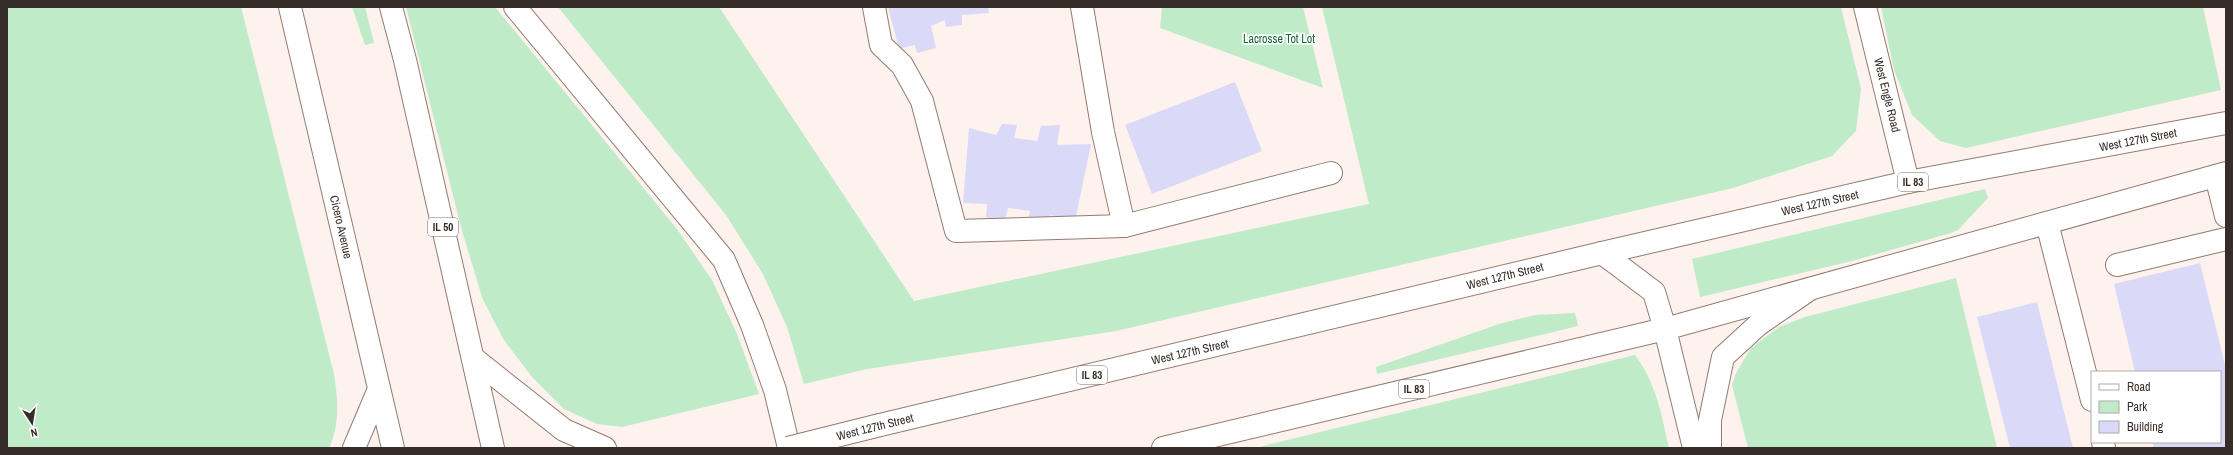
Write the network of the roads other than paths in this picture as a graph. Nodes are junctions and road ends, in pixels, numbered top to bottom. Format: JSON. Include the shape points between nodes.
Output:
{"nodes":[{"id":1,"x":290,"y":7,"type":"edge"},
{"id":2,"x":391,"y":7,"type":"edge"},
{"id":3,"x":515,"y":7,"type":"edge"},
{"id":4,"x":874,"y":7,"type":"edge"},
{"id":5,"x":1866,"y":7,"type":"edge"},
{"id":6,"x":1083,"y":9,"type":"edge"},
{"id":7,"x":2226,"y":123,"type":"edge"},
{"id":8,"x":1331,"y":173,"type":"dead end"},
{"id":9,"x":2221,"y":175,"type":"edge"},
{"id":10,"x":1908,"y":182,"type":"junction"},
{"id":11,"x":2226,"y":216,"type":"edge"},
{"id":12,"x":2047,"y":223,"type":"junction"},
{"id":13,"x":1124,"y":226,"type":"junction"},
{"id":14,"x":2226,"y":239,"type":"edge"},
{"id":15,"x":1602,"y":253,"type":"junction"},
{"id":16,"x":2117,"y":265,"type":"dead end"},
{"id":17,"x":1810,"y":289,"type":"junction"},
{"id":18,"x":1665,"y":329,"type":"junction"},
{"id":19,"x":472,"y":358,"type":"junction"},
{"id":20,"x":379,"y":388,"type":"junction"},
{"id":21,"x":2091,"y":396,"type":"edge"},
{"id":22,"x":354,"y":448,"type":"edge"},
{"id":23,"x":393,"y":448,"type":"edge"},
{"id":24,"x":493,"y":448,"type":"edge"},
{"id":25,"x":605,"y":448,"type":"edge"},
{"id":26,"x":788,"y":448,"type":"edge"},
{"id":27,"x":1163,"y":448,"type":"edge"},
{"id":28,"x":1694,"y":448,"type":"edge"},
{"id":29,"x":1710,"y":448,"type":"edge"}],
"edges":[{"from":1,"to":20,"type":"main road","name":"Cicero Avenue"},
{"from":2,"to":19,"type":"main road","number":"IL 50"},
{"from":3,"to":26,"type":"main road","via":[[724,260],[752,325],[772,383]]},
{"from":4,"to":13,"type":"main road","via":[[881,45],[902,65],[922,101],[956,231]]},
{"from":5,"to":10,"type":"main road","name":"West Engle Road"},
{"from":6,"to":13,"type":"main road","via":[[1103,132]]},
{"from":7,"to":10,"type":"main road","name":"West 127th Street","number":"IL 83"},
{"from":8,"to":13,"type":"main road"},
{"from":9,"to":11,"type":"main road"},
{"from":9,"to":12,"type":"main road","number":"IL 83"},
{"from":10,"to":15,"type":"main road","name":"West 127th Street","number":"IL 83"},
{"from":12,"to":17,"type":"main road","number":"IL 83"},
{"from":12,"to":21,"type":"main road"},
{"from":14,"to":16,"type":"main road"},
{"from":15,"to":18,"type":"main road","via":[[1654,292]]},
{"from":15,"to":26,"type":"main road","name":"West 127th Street","number":"IL 83","bridge":true},
{"from":17,"to":18,"type":"main road","number":"IL 83"},
{"from":17,"to":29,"type":"main road","via":[[1759,324],[1723,357],[1710,420]]},
{"from":18,"to":27,"type":"main road","number":"IL 83"},
{"from":18,"to":28,"type":"main road"},
{"from":19,"to":24,"type":"main road","number":"IL 50"},
{"from":19,"to":25,"type":"main road","via":[[564,430]]},
{"from":20,"to":22,"type":"main road"},
{"from":20,"to":23,"type":"main road","name":"Cicero Avenue"}]}
